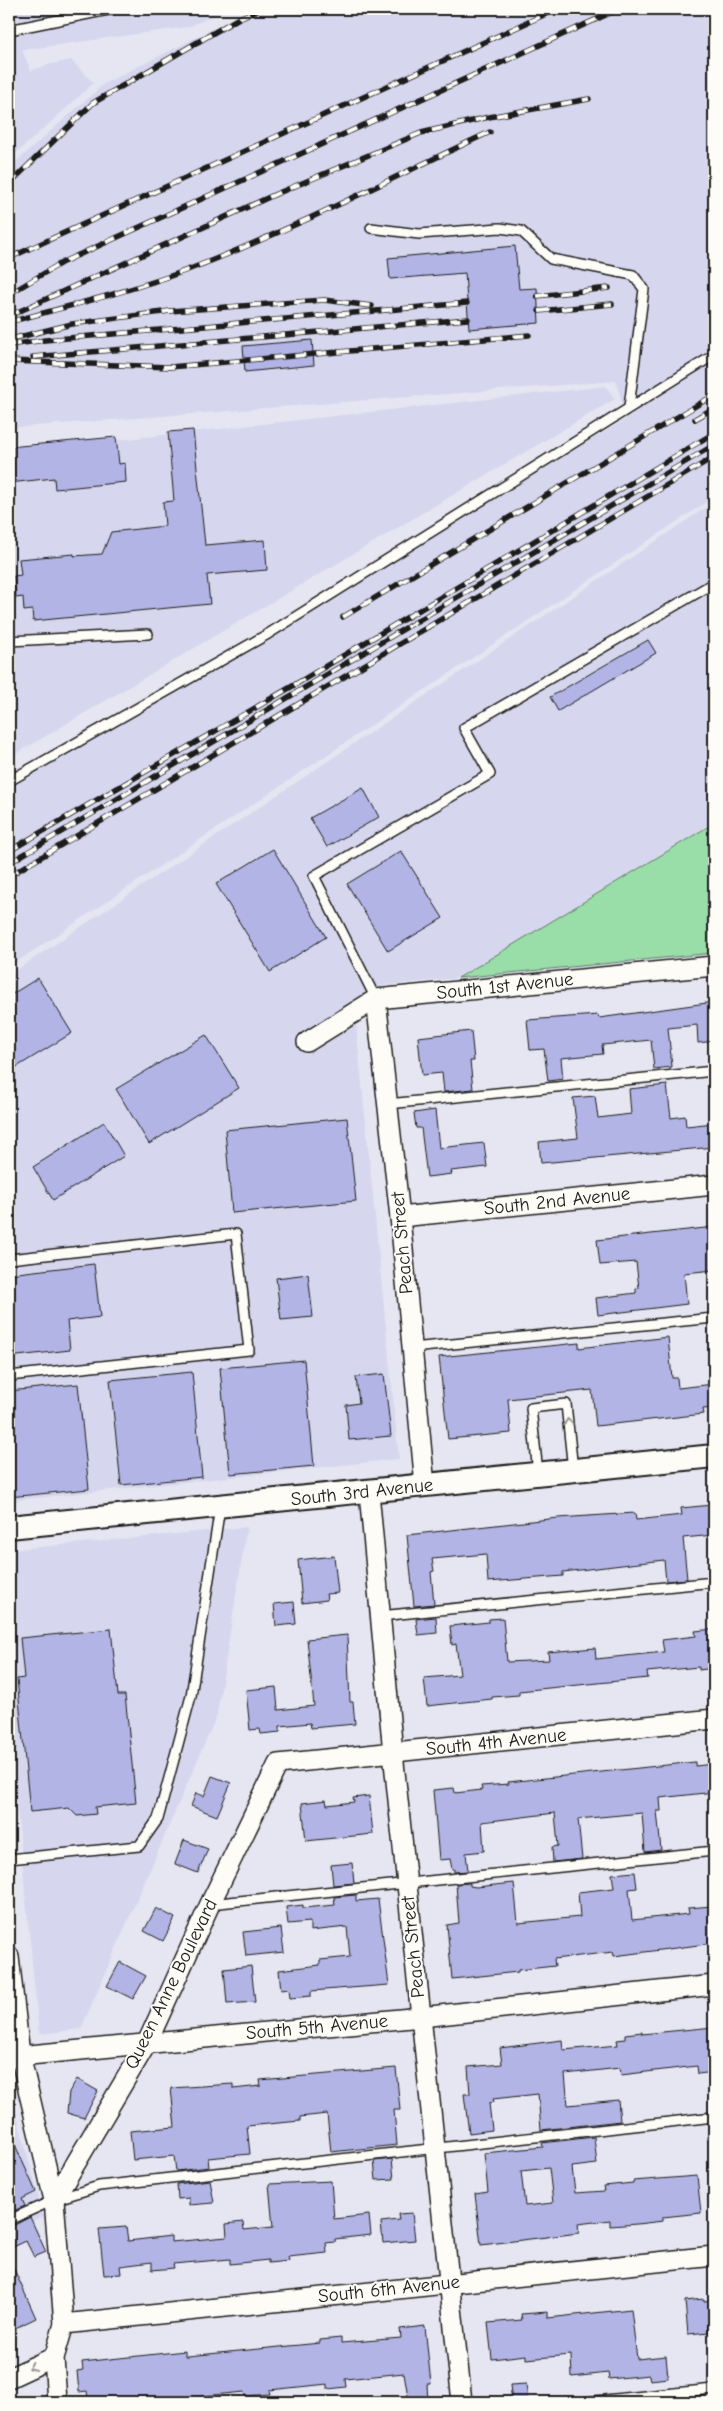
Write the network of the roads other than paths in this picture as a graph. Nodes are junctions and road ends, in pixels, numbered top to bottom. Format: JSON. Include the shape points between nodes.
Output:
{"nodes":[{"id":1,"x":113,"y":9,"type":"edge"},
{"id":2,"x":9,"y":30,"type":"edge"},
{"id":3,"x":371,"y":228,"type":"dead end"},
{"id":4,"x":714,"y":355,"type":"edge"},
{"id":5,"x":629,"y":407,"type":"junction"},
{"id":6,"x":714,"y":583,"type":"edge"},
{"id":7,"x":148,"y":634,"type":"dead end"},
{"id":8,"x":9,"y":642,"type":"edge"},
{"id":9,"x":9,"y":781,"type":"edge"},
{"id":10,"x":714,"y":966,"type":"edge"},
{"id":11,"x":376,"y":999,"type":"junction"},
{"id":12,"x":307,"y":1042,"type":"dead end"},
{"id":13,"x":714,"y":1071,"type":"edge"},
{"id":14,"x":388,"y":1104,"type":"junction"},
{"id":15,"x":714,"y":1185,"type":"edge"},
{"id":16,"x":400,"y":1216,"type":"junction"},
{"id":17,"x":9,"y":1259,"type":"edge"},
{"id":18,"x":714,"y":1318,"type":"edge"},
{"id":19,"x":412,"y":1348,"type":"junction"},
{"id":20,"x":9,"y":1376,"type":"edge"},
{"id":21,"x":714,"y":1456,"type":"edge"},
{"id":22,"x":573,"y":1471,"type":"junction"},
{"id":23,"x":538,"y":1474,"type":"junction"},
{"id":24,"x":425,"y":1486,"type":"junction"},
{"id":25,"x":369,"y":1492,"type":"junction"},
{"id":26,"x":220,"y":1506,"type":"junction"},
{"id":27,"x":9,"y":1527,"type":"edge"},
{"id":28,"x":714,"y":1582,"type":"edge"},
{"id":29,"x":380,"y":1616,"type":"junction"},
{"id":30,"x":714,"y":1720,"type":"edge"},
{"id":31,"x":393,"y":1753,"type":"junction"},
{"id":32,"x":278,"y":1764,"type":"joint"},
{"id":33,"x":714,"y":1851,"type":"edge"},
{"id":34,"x":9,"y":1859,"type":"edge"},
{"id":35,"x":407,"y":1885,"type":"junction"},
{"id":36,"x":210,"y":1904,"type":"junction"},
{"id":37,"x":9,"y":1956,"type":"edge"},
{"id":38,"x":714,"y":1985,"type":"edge"},
{"id":39,"x":421,"y":2018,"type":"junction"},
{"id":40,"x":147,"y":2043,"type":"junction"},
{"id":41,"x":14,"y":2056,"type":"edge"},
{"id":42,"x":714,"y":2117,"type":"edge"},
{"id":43,"x":435,"y":2148,"type":"junction"},
{"id":44,"x":54,"y":2200,"type":"junction"},
{"id":45,"x":9,"y":2220,"type":"edge"},
{"id":46,"x":714,"y":2256,"type":"edge"},
{"id":47,"x":450,"y":2282,"type":"junction"},
{"id":48,"x":64,"y":2324,"type":"junction"},
{"id":49,"x":54,"y":2357,"type":"junction"},
{"id":50,"x":9,"y":2378,"type":"edge"},
{"id":51,"x":714,"y":2389,"type":"edge"},
{"id":52,"x":51,"y":2400,"type":"edge"},
{"id":53,"x":462,"y":2402,"type":"edge"},
{"id":54,"x":585,"y":2402,"type":"edge"}],
"edges":[{"from":1,"to":2,"type":"lane"},
{"from":3,"to":5,"type":"lane","via":[[419,234],[500,228],[521,231],[551,259],[633,274],[644,288]]},
{"from":4,"to":5,"type":"lane"},
{"from":5,"to":9,"type":"lane","via":[[268,634]]},
{"from":6,"to":11,"type":"lane","via":[[464,728],[490,774],[314,876]]},
{"from":7,"to":8,"type":"lane"},
{"from":10,"to":11,"type":"street","name":"South 1st Avenue"},
{"from":11,"to":12,"type":"street","name":"South 1st Avenue"},
{"from":11,"to":14,"type":"street","name":"Peach Street"},
{"from":13,"to":14,"type":"lane"},
{"from":14,"to":16,"type":"street","name":"Peach Street"},
{"from":15,"to":16,"type":"street","name":"South 2nd Avenue"},
{"from":16,"to":19,"type":"street","name":"Peach Street"},
{"from":17,"to":20,"type":"lane","via":[[236,1234],[249,1350]]},
{"from":18,"to":19,"type":"lane"},
{"from":19,"to":24,"type":"street","name":"Peach Street"},
{"from":21,"to":22,"type":"street","name":"South 3rd Avenue"},
{"from":22,"to":23,"type":"street","name":"South 3rd Avenue"},
{"from":22,"to":23,"type":"lane","one_way":true,"via":[[566,1404],[531,1408]]},
{"from":23,"to":24,"type":"street","name":"South 3rd Avenue"},
{"from":24,"to":25,"type":"street","name":"South 3rd Avenue"},
{"from":25,"to":26,"type":"street","name":"South 3rd Avenue"},
{"from":25,"to":29,"type":"street","name":"Peach Street"},
{"from":26,"to":27,"type":"street","name":"South 3rd Avenue"},
{"from":26,"to":34,"type":"lane","via":[[191,1696],[158,1819],[139,1846]]},
{"from":28,"to":29,"type":"lane"},
{"from":29,"to":31,"type":"street","name":"Peach Street"},
{"from":30,"to":31,"type":"street","name":"South 4th Avenue"},
{"from":31,"to":32,"type":"street","name":"South 4th Avenue"},
{"from":31,"to":35,"type":"street","name":"Peach Street"},
{"from":32,"to":36,"type":"street","name":"Queen Anne Boulevard"},
{"from":33,"to":35,"type":"lane"},
{"from":35,"to":36,"type":"lane"},
{"from":35,"to":39,"type":"street","name":"Peach Street"},
{"from":36,"to":40,"type":"street","name":"Queen Anne Boulevard"},
{"from":37,"to":41,"type":"street"},
{"from":38,"to":39,"type":"street","name":"South 5th Avenue"},
{"from":39,"to":40,"type":"street","name":"South 5th Avenue"},
{"from":39,"to":43,"type":"street","name":"Peach Street"},
{"from":40,"to":41,"type":"street","name":"South 5th Avenue"},
{"from":40,"to":44,"type":"street","name":"Queen Anne Boulevard"},
{"from":41,"to":44,"type":"street"},
{"from":42,"to":43,"type":"lane"},
{"from":43,"to":44,"type":"lane","via":[[99,2186]]},
{"from":43,"to":47,"type":"street","name":"Peach Street"},
{"from":44,"to":45,"type":"lane"},
{"from":44,"to":48,"type":"street"},
{"from":46,"to":47,"type":"street","name":"South 6th Avenue"},
{"from":47,"to":48,"type":"street","name":"South 6th Avenue"},
{"from":47,"to":53,"type":"street","name":"Peach Street"},
{"from":48,"to":49,"type":"street"},
{"from":49,"to":50,"type":"street","one_way":true},
{"from":49,"to":52,"type":"street"},
{"from":51,"to":54,"type":"lane"}]}
